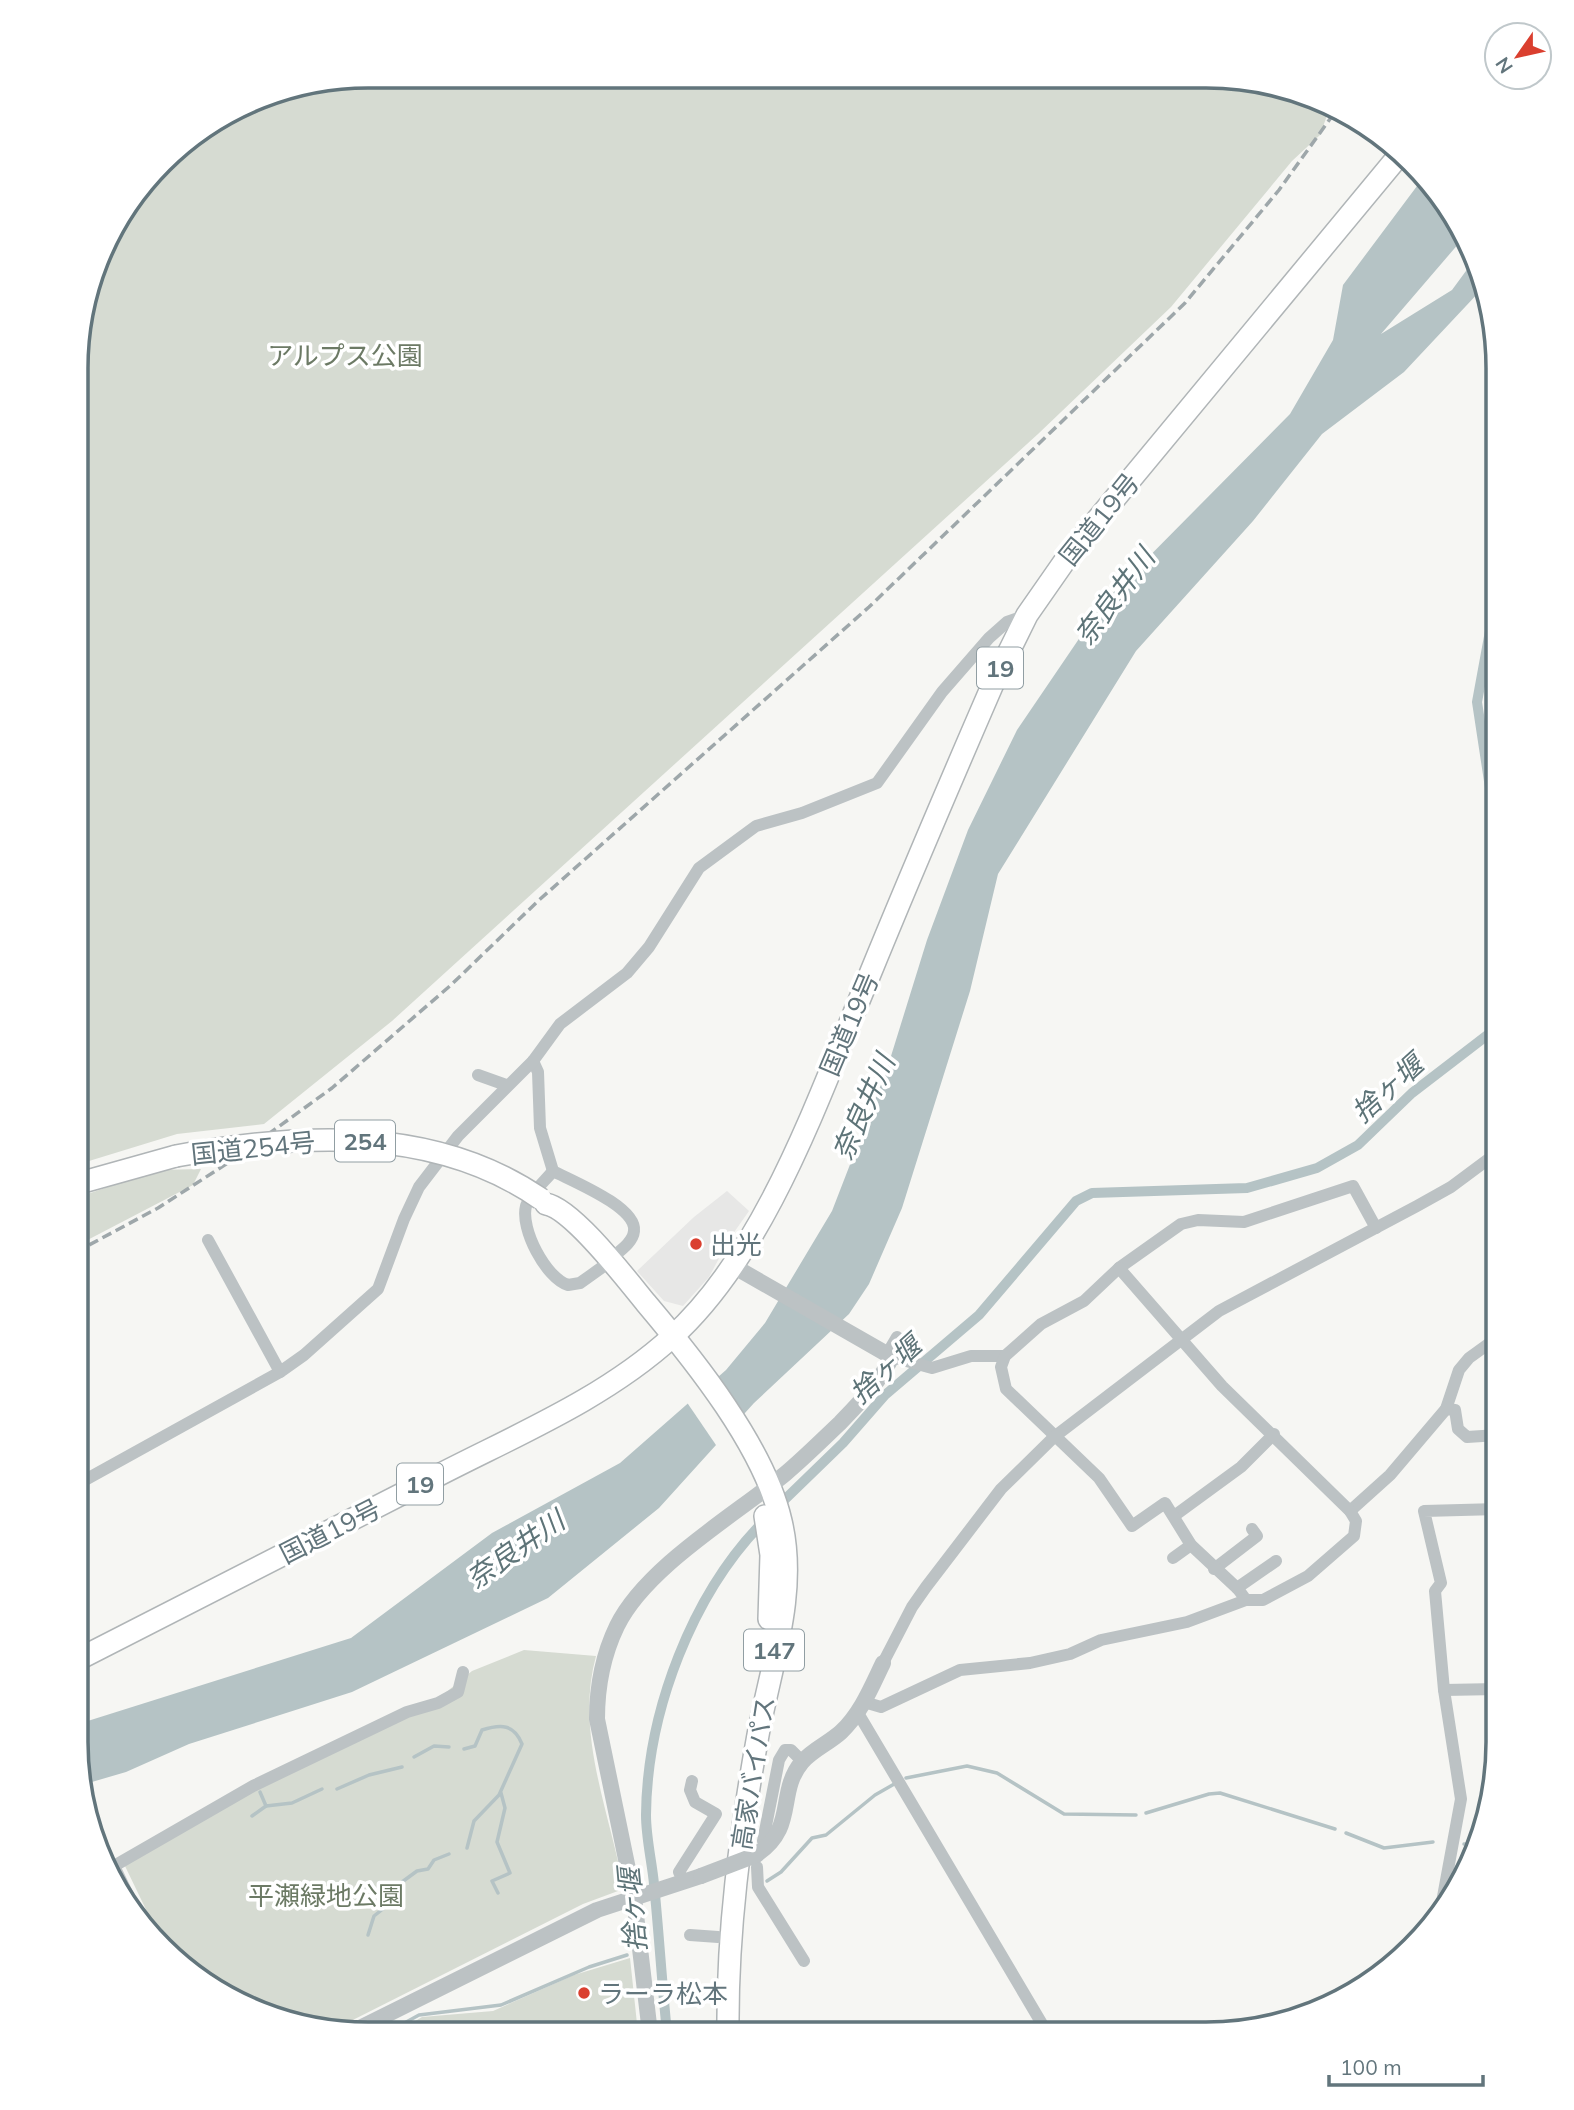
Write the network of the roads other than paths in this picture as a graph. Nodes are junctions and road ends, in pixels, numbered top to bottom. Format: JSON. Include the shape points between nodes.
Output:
{"nodes":[{"id":1,"x":1395,"y":160,"type":"edge"},
{"id":2,"x":1027,"y":615,"type":"junction"},
{"id":3,"x":533,"y":1061,"type":"junction"},
{"id":4,"x":478,"y":1075,"type":"dead end"},
{"id":5,"x":506,"y":1085,"type":"junction"},
{"id":6,"x":1487,"y":1160,"type":"edge"},
{"id":7,"x":553,"y":1171,"type":"junction"},
{"id":8,"x":88,"y":1181,"type":"edge"},
{"id":9,"x":1376,"y":1228,"type":"junction"},
{"id":10,"x":208,"y":1240,"type":"dead end"},
{"id":11,"x":605,"y":1264,"type":"junction"},
{"id":12,"x":733,"y":1266,"type":"junction"},
{"id":13,"x":1119,"y":1268,"type":"junction"},
{"id":14,"x":1182,"y":1337,"type":"junction"},
{"id":15,"x":897,"y":1338,"type":"dead end"},
{"id":16,"x":1487,"y":1345,"type":"edge"},
{"id":17,"x":672,"y":1347,"type":"junction"},
{"id":18,"x":887,"y":1353,"type":"junction"},
{"id":19,"x":1005,"y":1356,"type":"junction"},
{"id":20,"x":280,"y":1372,"type":"junction"},
{"id":21,"x":1446,"y":1409,"type":"junction"},
{"id":22,"x":1274,"y":1434,"type":"junction"},
{"id":23,"x":1487,"y":1436,"type":"edge"},
{"id":24,"x":1054,"y":1437,"type":"junction"},
{"id":25,"x":88,"y":1478,"type":"edge"},
{"id":26,"x":764,"y":1488,"type":"junction"},
{"id":27,"x":1487,"y":1509,"type":"edge"},
{"id":28,"x":1350,"y":1511,"type":"junction"},
{"id":29,"x":1174,"y":1516,"type":"junction"},
{"id":30,"x":775,"y":1526,"type":"junction"},
{"id":31,"x":1252,"y":1529,"type":"dead end"},
{"id":32,"x":1191,"y":1545,"type":"junction"},
{"id":33,"x":1174,"y":1558,"type":"dead end"},
{"id":34,"x":1276,"y":1560,"type":"dead end"},
{"id":35,"x":1214,"y":1569,"type":"junction"},
{"id":36,"x":1237,"y":1588,"type":"junction"},
{"id":37,"x":1246,"y":1600,"type":"junction"},
{"id":38,"x":88,"y":1654,"type":"edge"},
{"id":39,"x":883,"y":1663,"type":"joint"},
{"id":40,"x":463,"y":1672,"type":"dead end"},
{"id":41,"x":1487,"y":1689,"type":"edge"},
{"id":42,"x":1444,"y":1690,"type":"junction"},
{"id":43,"x":861,"y":1707,"type":"junction"},
{"id":44,"x":692,"y":1781,"type":"dead end"},
{"id":45,"x":754,"y":1864,"type":"junction"},
{"id":46,"x":116,"y":1865,"type":"edge"},
{"id":47,"x":677,"y":1885,"type":"junction"},
{"id":48,"x":1444,"y":1890,"type":"edge"},
{"id":49,"x":639,"y":1897,"type":"junction"},
{"id":50,"x":691,"y":1935,"type":"dead end"},
{"id":51,"x":718,"y":1937,"type":"junction"},
{"id":52,"x":804,"y":1961,"type":"dead end"},
{"id":53,"x":372,"y":2022,"type":"edge"},
{"id":54,"x":649,"y":2022,"type":"edge"},
{"id":55,"x":717,"y":2022,"type":"edge"},
{"id":56,"x":728,"y":2022,"type":"edge"},
{"id":57,"x":1041,"y":2022,"type":"edge"}],
"edges":[{"from":1,"to":2,"type":"highway","name":"国道19号","number":"19","via":[[1073,549]]},
{"from":2,"to":3,"type":"street","via":[[1007,621],[989,638],[942,692],[877,783],[756,826],[710,857],[684,887],[649,947],[626,973],[560,1024]]},
{"from":2,"to":12,"type":"highway","name":"国道19号","number":"19","via":[[992,686],[806,1125],[766,1210]]},
{"from":3,"to":5,"type":"street"},
{"from":3,"to":7,"type":"street","via":[[538,1072],[540,1128]]},
{"from":4,"to":5,"type":"street"},
{"from":5,"to":20,"type":"street","via":[[419,1187],[378,1289]]},
{"from":6,"to":9,"type":"street","via":[[1451,1187]]},
{"from":7,"to":11,"type":"street","via":[[619,1206],[630,1217],[635,1229],[632,1240]]},
{"from":7,"to":11,"type":"street","via":[[527,1202],[524,1221],[549,1274],[568,1285],[580,1283]]},
{"from":8,"to":11,"type":"highway","name":"国道254号","number":"254","bridge":true,"via":[[176,1156],[245,1145],[300,1141],[394,1144],[466,1159],[518,1183],[579,1226]]},
{"from":9,"to":13,"type":"street","via":[[1353,1186],[1244,1222],[1181,1224]]},
{"from":9,"to":14,"type":"street","via":[[1219,1311]]},
{"from":10,"to":20,"type":"street"},
{"from":11,"to":17,"type":"highway","name":"国道254号","number":"254"},
{"from":12,"to":17,"type":"highway","name":"国道19号","number":"19"},
{"from":12,"to":18,"type":"street"},
{"from":13,"to":14,"type":"street"},
{"from":13,"to":19,"type":"street","via":[[1084,1301],[1041,1324]]},
{"from":14,"to":22,"type":"street","via":[[1223,1386]]},
{"from":14,"to":24,"type":"street"},
{"from":15,"to":18,"type":"street"},
{"from":16,"to":21,"type":"street","via":[[1459,1370]]},
{"from":17,"to":26,"type":"highway","name":"高家バイパス","number":"147"},
{"from":17,"to":38,"type":"highway","name":"国道19号","number":"19","via":[[567,1409]]},
{"from":18,"to":19,"type":"street","via":[[932,1368],[971,1356]]},
{"from":18,"to":26,"type":"street","via":[[877,1382],[856,1406]]},
{"from":19,"to":24,"type":"street","via":[[1001,1367],[1006,1389]]},
{"from":20,"to":25,"type":"street"},
{"from":21,"to":23,"type":"street","via":[[1455,1410],[1458,1429],[1467,1437]]},
{"from":21,"to":28,"type":"street","via":[[1390,1475]]},
{"from":22,"to":28,"type":"street"},
{"from":22,"to":29,"type":"street","via":[[1241,1467]]},
{"from":24,"to":29,"type":"street","via":[[1099,1478],[1132,1525],[1164,1503]]},
{"from":24,"to":39,"type":"street","via":[[1001,1489],[926,1587]]},
{"from":26,"to":30,"type":"highway","name":"高家バイパス","number":"147"},
{"from":26,"to":49,"type":"street","via":[[654,1579],[618,1624],[606,1651],[597,1718]]},
{"from":27,"to":42,"type":"street","via":[[1424,1511],[1441,1583],[1435,1591]]},
{"from":28,"to":37,"type":"street","via":[[1357,1529],[1327,1563],[1263,1600]]},
{"from":29,"to":32,"type":"street"},
{"from":30,"to":45,"type":"highway","name":"高家バイパス","number":"147","via":[[786,1557],[785,1596],[758,1737]]},
{"from":30,"to":51,"type":"highway","name":"高家バイパス","number":"147","via":[[768,1624]]},
{"from":31,"to":35,"type":"street","via":[[1257,1536]]},
{"from":32,"to":33,"type":"street"},
{"from":32,"to":35,"type":"street"},
{"from":34,"to":36,"type":"street"},
{"from":35,"to":36,"type":"street"},
{"from":36,"to":37,"type":"street"},
{"from":37,"to":43,"type":"street","via":[[1187,1622],[1101,1640],[1070,1654],[960,1670],[881,1707]]},
{"from":39,"to":43,"type":"street"},
{"from":40,"to":46,"type":"street","via":[[457,1692],[449,1698],[407,1712],[254,1786]]},
{"from":41,"to":42,"type":"street"},
{"from":42,"to":48,"type":"street","via":[[1461,1799]]},
{"from":43,"to":45,"type":"street","via":[[841,1732],[802,1761],[778,1837]]},
{"from":43,"to":57,"type":"street"},
{"from":44,"to":47,"type":"street","via":[[695,1802],[716,1814],[679,1871]]},
{"from":45,"to":47,"type":"street","bridge":true},
{"from":45,"to":52,"type":"street"},
{"from":45,"to":56,"type":"highway","name":"高家バイパス","number":"147","via":[[728,1967]]},
{"from":47,"to":49,"type":"street"},
{"from":49,"to":53,"type":"street","via":[[573,1921]]},
{"from":49,"to":54,"type":"street"},
{"from":50,"to":51,"type":"street"},
{"from":51,"to":55,"type":"highway","name":"高家バイパス","number":"147"}]}
